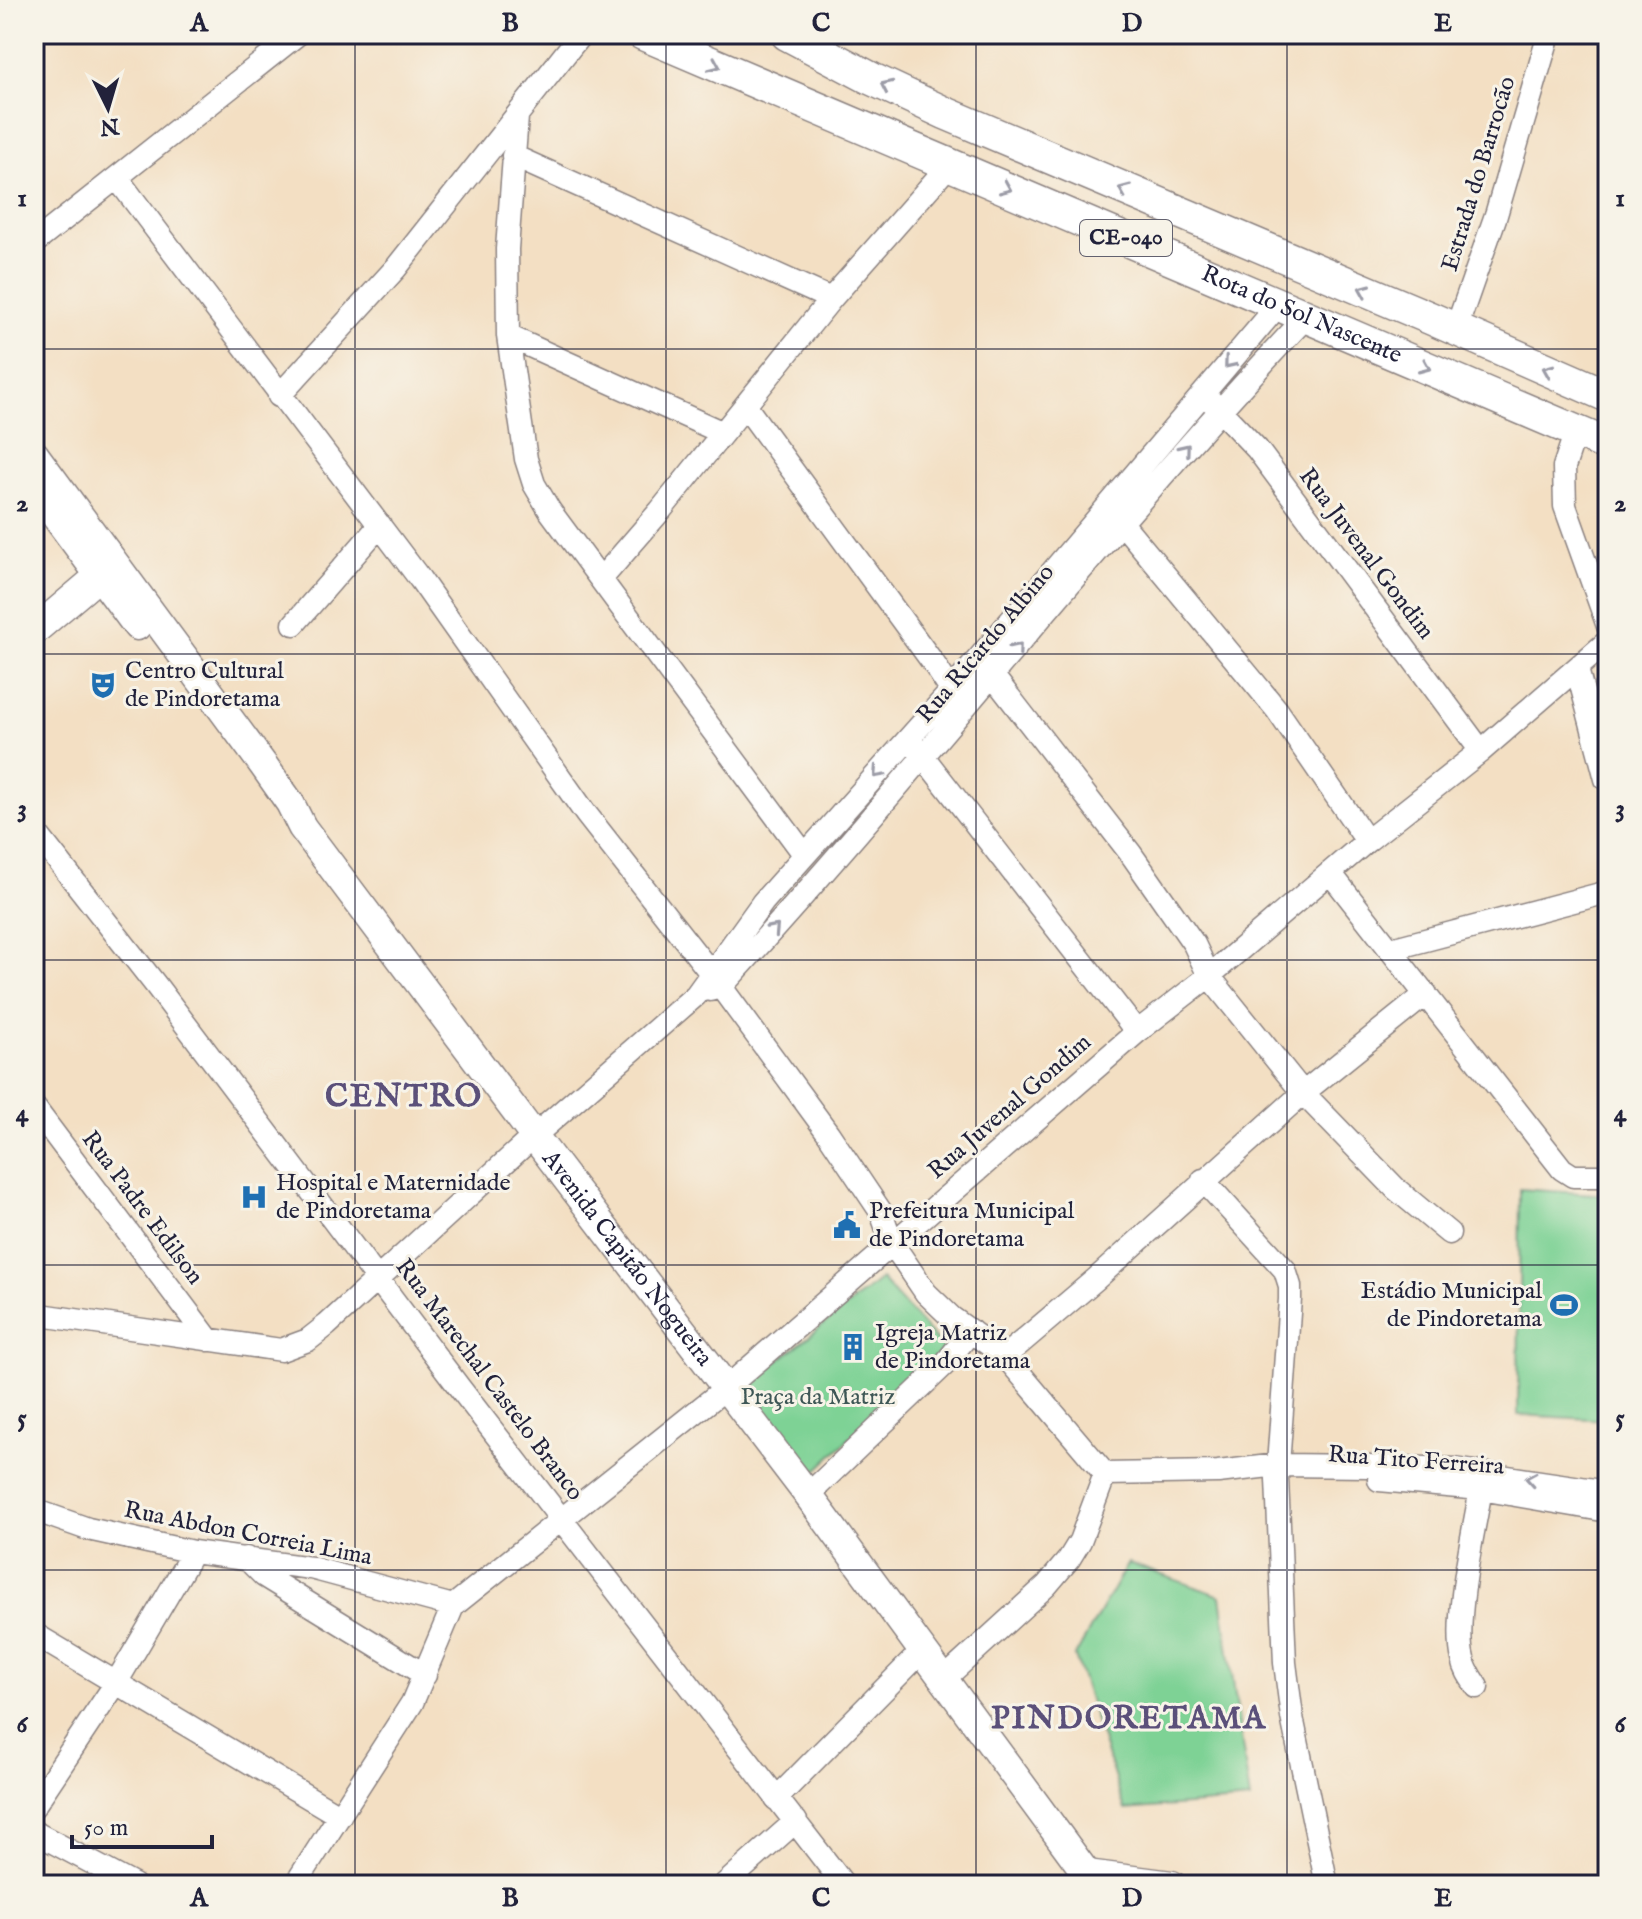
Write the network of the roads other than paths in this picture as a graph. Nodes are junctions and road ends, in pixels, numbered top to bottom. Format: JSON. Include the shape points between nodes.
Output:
{"nodes":[{"id":1,"x":298,"y":34,"type":"edge"},
{"id":2,"x":581,"y":34,"type":"edge"},
{"id":3,"x":643,"y":34,"type":"edge"},
{"id":4,"x":787,"y":34,"type":"edge"},
{"id":5,"x":1549,"y":34,"type":"edge"},
{"id":6,"x":517,"y":117,"type":"junction"},
{"id":7,"x":513,"y":156,"type":"junction"},
{"id":8,"x":950,"y":164,"type":"junction"},
{"id":9,"x":117,"y":178,"type":"junction"},
{"id":10,"x":34,"y":243,"type":"edge"},
{"id":11,"x":831,"y":299,"type":"junction"},
{"id":12,"x":1293,"y":310,"type":"junction"},
{"id":13,"x":1456,"y":329,"type":"junction"},
{"id":14,"x":508,"y":336,"type":"junction"},
{"id":15,"x":279,"y":396,"type":"junction"},
{"id":16,"x":1608,"y":396,"type":"edge"},
{"id":17,"x":1211,"y":401,"type":"junction"},
{"id":18,"x":746,"y":407,"type":"junction"},
{"id":19,"x":1576,"y":431,"type":"junction"},
{"id":20,"x":723,"y":433,"type":"junction"},
{"id":21,"x":1608,"y":445,"type":"edge"},
{"id":22,"x":34,"y":454,"type":"edge"},
{"id":23,"x":34,"y":487,"type":"edge"},
{"id":24,"x":1122,"y":523,"type":"junction"},
{"id":25,"x":380,"y":525,"type":"junction"},
{"id":26,"x":107,"y":570,"type":"junction"},
{"id":27,"x":601,"y":579,"type":"junction"},
{"id":28,"x":1043,"y":600,"type":"junction"},
{"id":29,"x":294,"y":624,"type":"dead end"},
{"id":30,"x":1608,"y":626,"type":"edge"},
{"id":31,"x":34,"y":631,"type":"edge"},
{"id":32,"x":1608,"y":641,"type":"edge"},
{"id":33,"x":1577,"y":669,"type":"junction"},
{"id":34,"x":993,"y":676,"type":"junction"},
{"id":35,"x":951,"y":691,"type":"junction"},
{"id":36,"x":964,"y":710,"type":"junction"},
{"id":37,"x":908,"y":739,"type":"junction"},
{"id":38,"x":1481,"y":751,"type":"junction"},
{"id":39,"x":925,"y":756,"type":"junction"},
{"id":40,"x":1606,"y":779,"type":"dead end"},
{"id":41,"x":34,"y":830,"type":"edge"},
{"id":42,"x":1367,"y":841,"type":"junction"},
{"id":43,"x":804,"y":854,"type":"junction"},
{"id":44,"x":1331,"y":874,"type":"junction"},
{"id":45,"x":1608,"y":892,"type":"edge"},
{"id":46,"x":1391,"y":949,"type":"junction"},
{"id":47,"x":1209,"y":976,"type":"junction"},
{"id":48,"x":716,"y":979,"type":"junction"},
{"id":49,"x":1426,"y":994,"type":"junction"},
{"id":50,"x":1137,"y":1032,"type":"junction"},
{"id":51,"x":1303,"y":1093,"type":"junction"},
{"id":52,"x":34,"y":1107,"type":"edge"},
{"id":53,"x":534,"y":1136,"type":"junction"},
{"id":54,"x":1608,"y":1176,"type":"edge"},
{"id":55,"x":1203,"y":1180,"type":"junction"},
{"id":56,"x":1449,"y":1233,"type":"dead end"},
{"id":57,"x":892,"y":1243,"type":"junction"},
{"id":58,"x":378,"y":1277,"type":"junction"},
{"id":59,"x":34,"y":1314,"type":"edge"},
{"id":60,"x":971,"y":1331,"type":"junction"},
{"id":61,"x":209,"y":1340,"type":"junction"},
{"id":62,"x":1005,"y":1356,"type":"junction"},
{"id":63,"x":726,"y":1388,"type":"junction"},
{"id":64,"x":1278,"y":1472,"type":"junction"},
{"id":65,"x":1105,"y":1474,"type":"junction"},
{"id":66,"x":1481,"y":1489,"type":"junction"},
{"id":67,"x":1608,"y":1492,"type":"edge"},
{"id":68,"x":808,"y":1495,"type":"junction"},
{"id":69,"x":34,"y":1510,"type":"edge"},
{"id":70,"x":1608,"y":1511,"type":"edge"},
{"id":71,"x":561,"y":1517,"type":"junction"},
{"id":72,"x":193,"y":1552,"type":"junction"},
{"id":73,"x":246,"y":1558,"type":"junction"},
{"id":74,"x":453,"y":1606,"type":"junction"},
{"id":75,"x":34,"y":1634,"type":"edge"},
{"id":76,"x":923,"y":1650,"type":"junction"},
{"id":77,"x":425,"y":1675,"type":"junction"},
{"id":78,"x":944,"y":1679,"type":"junction"},
{"id":79,"x":116,"y":1683,"type":"junction"},
{"id":80,"x":1477,"y":1687,"type":"dead end"},
{"id":81,"x":776,"y":1799,"type":"junction"},
{"id":82,"x":34,"y":1806,"type":"edge"},
{"id":83,"x":340,"y":1816,"type":"junction"},
{"id":84,"x":796,"y":1821,"type":"junction"},
{"id":85,"x":34,"y":1832,"type":"edge"},
{"id":86,"x":1091,"y":1880,"type":"edge"},
{"id":87,"x":134,"y":1885,"type":"edge"},
{"id":88,"x":295,"y":1885,"type":"edge"},
{"id":89,"x":724,"y":1885,"type":"edge"},
{"id":90,"x":844,"y":1885,"type":"edge"},
{"id":91,"x":1172,"y":1885,"type":"edge"},
{"id":92,"x":1327,"y":1885,"type":"edge"}],
"edges":[{"from":1,"to":9,"type":"street"},
{"from":2,"to":6,"type":"street"},
{"from":3,"to":8,"type":"highway","name":"Rota do Sol Nascente","number":"CE-040","one_way":true},
{"from":13,"to":4,"type":"highway","name":"Rota do Sol Nascente","number":"CE-040","one_way":true,"via":[[945,113]]},
{"from":5,"to":13,"type":"street","name":"Estrada do Barrocão"},
{"from":6,"to":7,"type":"street"},
{"from":6,"to":15,"type":"street","via":[[396,268]]},
{"from":7,"to":11,"type":"street"},
{"from":7,"to":14,"type":"street"},
{"from":8,"to":11,"type":"street"},
{"from":8,"to":12,"type":"highway","name":"Rota do Sol Nascente","number":"CE-040","one_way":true},
{"from":9,"to":10,"type":"street"},
{"from":9,"to":15,"type":"street"},
{"from":11,"to":18,"type":"street"},
{"from":12,"to":17,"type":"street","name":"Rua Ricardo Albino"},
{"from":12,"to":19,"type":"highway","name":"Rota do Sol Nascente","number":"CE-040","one_way":true},
{"from":16,"to":13,"type":"highway","name":"Rota do Sol Nascente","number":"CE-040","one_way":true},
{"from":14,"to":20,"type":"street"},
{"from":14,"to":27,"type":"street","via":[[529,472],[550,511]]},
{"from":15,"to":25,"type":"street"},
{"from":24,"to":17,"type":"street","name":"Rua Ricardo Albino","one_way":true},
{"from":17,"to":28,"type":"street","name":"Rua Ricardo Albino"},
{"from":17,"to":38,"type":"street","name":"Rua Juvenal Gondim","via":[[1257,449]]},
{"from":18,"to":20,"type":"street"},
{"from":18,"to":35,"type":"street"},
{"from":19,"to":21,"type":"highway","name":"Rota do Sol Nascente","number":"CE-040"},
{"from":19,"to":30,"type":"street","via":[[1564,467],[1565,506]]},
{"from":20,"to":27,"type":"street"},
{"from":22,"to":26,"type":"main road","name":"Avenida Capitão Nogueira"},
{"from":23,"to":26,"type":"main road","name":"Avenida Capitão Nogueira"},
{"from":24,"to":28,"type":"street","name":"Rua Ricardo Albino"},
{"from":24,"to":42,"type":"street","via":[[1277,710]]},
{"from":25,"to":29,"type":"street"},
{"from":25,"to":48,"type":"street","via":[[586,814]]},
{"from":26,"to":31,"type":"main road"},
{"from":26,"to":53,"type":"main road","name":"Avenida Capitão Nogueira","via":[[264,766],[302,827]]},
{"from":27,"to":43,"type":"street"},
{"from":34,"to":28,"type":"street","name":"Rua Ricardo Albino","one_way":true},
{"from":28,"to":35,"type":"street","name":"Rua Ricardo Albino"},
{"from":32,"to":33,"type":"street","name":"Rua Juvenal Gondim"},
{"from":33,"to":38,"type":"street","name":"Rua Juvenal Gondim"},
{"from":33,"to":40,"type":"street"},
{"from":34,"to":36,"type":"street","name":"Rua Ricardo Albino"},
{"from":34,"to":47,"type":"street","via":[[1131,854],[1194,944]]},
{"from":35,"to":36,"type":"street"},
{"from":35,"to":37,"type":"street","name":"Rua Ricardo Albino"},
{"from":36,"to":39,"type":"street","name":"Rua Ricardo Albino"},
{"from":37,"to":39,"type":"street"},
{"from":37,"to":43,"type":"street","name":"Rua Ricardo Albino","one_way":true},
{"from":38,"to":42,"type":"street","name":"Rua Juvenal Gondim"},
{"from":48,"to":39,"type":"street","name":"Rua Ricardo Albino","one_way":true,"via":[[820,878]]},
{"from":39,"to":50,"type":"street"},
{"from":41,"to":58,"type":"street","name":"Rua Marechal Castelo Branco"},
{"from":42,"to":44,"type":"street","name":"Rua Juvenal Gondim"},
{"from":43,"to":48,"type":"street","name":"Rua Ricardo Albino","via":[[763,902]]},
{"from":44,"to":46,"type":"street"},
{"from":44,"to":47,"type":"street","name":"Rua Juvenal Gondim"},
{"from":45,"to":46,"type":"street"},
{"from":46,"to":49,"type":"street"},
{"from":47,"to":50,"type":"street","name":"Rua Juvenal Gondim"},
{"from":47,"to":51,"type":"street"},
{"from":48,"to":53,"type":"street"},
{"from":48,"to":57,"type":"street","via":[[881,1212]]},
{"from":49,"to":51,"type":"street"},
{"from":49,"to":54,"type":"street","via":[[1562,1169],[1573,1176]]},
{"from":50,"to":57,"type":"street","name":"Rua Juvenal Gondim"},
{"from":51,"to":55,"type":"street"},
{"from":51,"to":56,"type":"street","via":[[1396,1189]]},
{"from":52,"to":61,"type":"street","name":"Rua Padre Edilson"},
{"from":53,"to":58,"type":"street"},
{"from":53,"to":63,"type":"main road","name":"Avenida Capitão Nogueira"},
{"from":55,"to":62,"type":"street"},
{"from":55,"to":64,"type":"street","via":[[1289,1278]]},
{"from":57,"to":60,"type":"street","via":[[926,1293]]},
{"from":57,"to":63,"type":"street","name":"Rua Juvenal Gondim"},
{"from":58,"to":61,"type":"street","via":[[297,1346],[281,1350]]},
{"from":58,"to":71,"type":"street","name":"Rua Marechal Castelo Branco"},
{"from":59,"to":61,"type":"street"},
{"from":60,"to":62,"type":"street"},
{"from":60,"to":68,"type":"street","via":[[953,1355]]},
{"from":62,"to":65,"type":"street"},
{"from":63,"to":68,"type":"main road","name":"Avenida Capitão Nogueira"},
{"from":63,"to":71,"type":"street","name":"Rua Juvenal Gondim"},
{"from":64,"to":65,"type":"street","name":"Rua Tito Ferreira"},
{"from":64,"to":66,"type":"street","name":"Rua Tito Ferreira"},
{"from":67,"to":64,"type":"street","name":"Rua Tito Ferreira","one_way":true,"via":[[1455,1469]]},
{"from":64,"to":92,"type":"street","via":[[1285,1663]]},
{"from":65,"to":78,"type":"street","via":[[1069,1559]]},
{"from":66,"to":70,"type":"street","name":"Rua Tito Ferreira"},
{"from":66,"to":80,"type":"street","via":[[1460,1639],[1462,1658]]},
{"from":68,"to":76,"type":"main road","name":"Avenida Capitão Nogueira"},
{"from":69,"to":72,"type":"street","name":"Rua Abdon Correia Lima","via":[[88,1529]]},
{"from":71,"to":74,"type":"street","name":"Rua Juvenal Gondim"},
{"from":71,"to":81,"type":"street","name":"Rua Marechal Castelo Branco"},
{"from":72,"to":73,"type":"street","name":"Rua Abdon Correia Lima"},
{"from":72,"to":79,"type":"street"},
{"from":73,"to":74,"type":"street","name":"Rua Abdon Correia Lima","via":[[311,1568]]},
{"from":73,"to":77,"type":"street","via":[[264,1576]]},
{"from":74,"to":77,"type":"street","name":"Rua Juvenal Gondim"},
{"from":75,"to":79,"type":"street"},
{"from":76,"to":78,"type":"main road","name":"Avenida Capitão Nogueira"},
{"from":76,"to":81,"type":"street"},
{"from":77,"to":83,"type":"street","name":"Rua Juvenal Gondim"},
{"from":78,"to":86,"type":"main road","name":"Avenida Capitão Nogueira"},
{"from":79,"to":82,"type":"street"},
{"from":79,"to":83,"type":"street"},
{"from":81,"to":84,"type":"street","name":"Rua Marechal Castelo Branco"},
{"from":83,"to":88,"type":"street","name":"Rua Juvenal Gondim"},
{"from":84,"to":89,"type":"street"},
{"from":84,"to":90,"type":"street","name":"Rua Marechal Castelo Branco"},
{"from":85,"to":87,"type":"street"},
{"from":86,"to":91,"type":"main road"}]}
